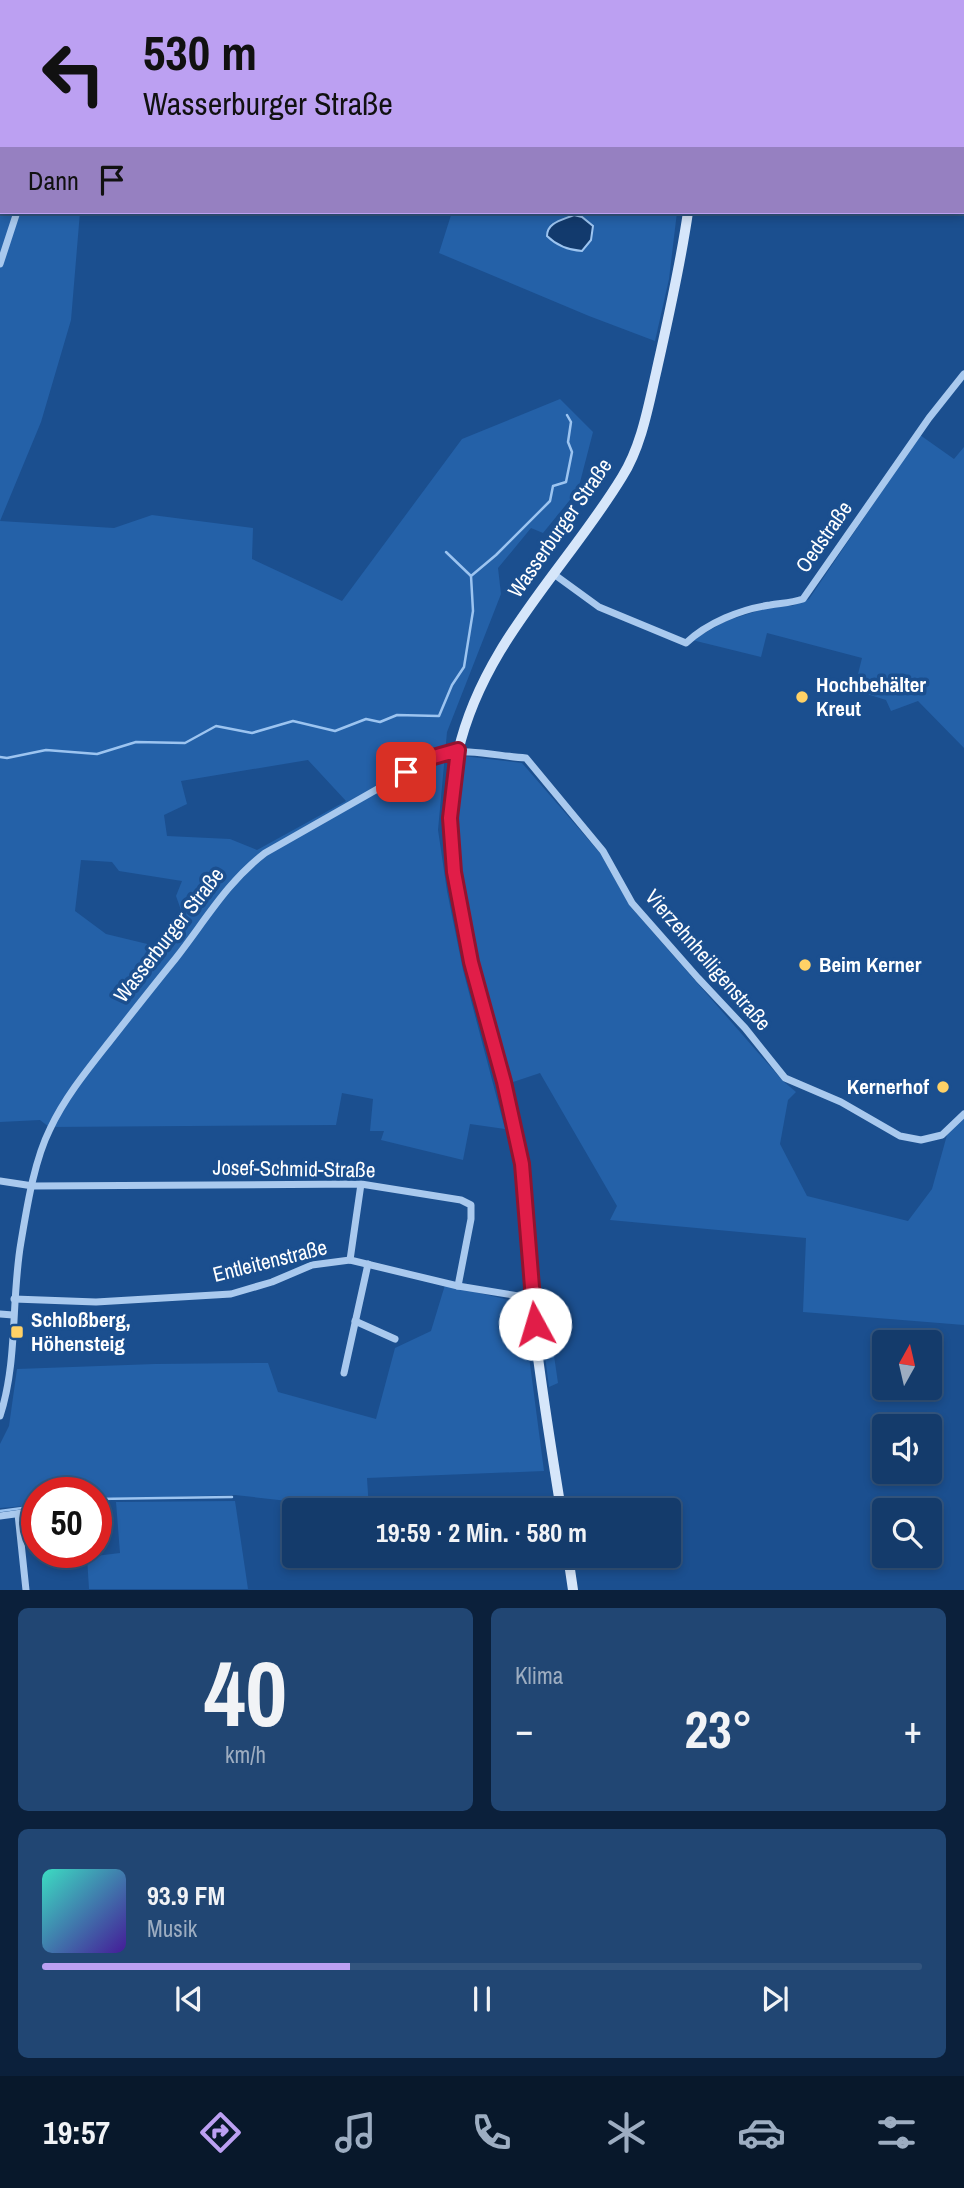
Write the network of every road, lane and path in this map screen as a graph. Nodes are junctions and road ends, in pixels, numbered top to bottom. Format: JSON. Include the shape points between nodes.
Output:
{"nodes":[{"id":1,"x":16,"y":214,"type":"edge"},
{"id":2,"x":688,"y":214,"type":"edge"},
{"id":3,"x":0,"y":264,"type":"edge"},
{"id":4,"x":964,"y":374,"type":"edge"},
{"id":5,"x":555,"y":575,"type":"junction"},
{"id":6,"x":458,"y":750,"type":"junction"},
{"id":7,"x":964,"y":1114,"type":"edge"},
{"id":8,"x":0,"y":1181,"type":"edge"},
{"id":9,"x":361,"y":1184,"type":"junction"},
{"id":10,"x":33,"y":1186,"type":"junction"},
{"id":11,"x":350,"y":1260,"type":"junction"},
{"id":12,"x":368,"y":1264,"type":"junction"},
{"id":13,"x":458,"y":1286,"type":"junction"},
{"id":14,"x":531,"y":1298,"type":"junction"},
{"id":15,"x":14,"y":1299,"type":"junction"},
{"id":16,"x":0,"y":1314,"type":"edge"},
{"id":17,"x":13,"y":1315,"type":"junction"},
{"id":18,"x":355,"y":1321,"type":"junction"},
{"id":19,"x":395,"y":1339,"type":"dead end"},
{"id":20,"x":344,"y":1373,"type":"dead end"},
{"id":21,"x":0,"y":1416,"type":"edge"},
{"id":22,"x":559,"y":1498,"type":"edge"},
{"id":23,"x":18,"y":1514,"type":"junction"},
{"id":24,"x":21,"y":1514,"type":"edge"},
{"id":25,"x":0,"y":1517,"type":"edge"},
{"id":26,"x":570,"y":1568,"type":"edge"},
{"id":27,"x":26,"y":1590,"type":"edge"},
{"id":28,"x":573,"y":1590,"type":"edge"}],
"edges":[{"from":1,"to":3,"type":"street"},
{"from":2,"to":5,"type":"main road","name":"Wasserburger Straße","via":[[680,272],[636,448],[623,476]]},
{"from":4,"to":5,"type":"street","name":"Oedstraße","via":[[803,599],[724,618],[686,643],[598,607]]},
{"from":5,"to":6,"type":"main road","name":"Wasserburger Straße","via":[[494,659]]},
{"from":6,"to":7,"type":"street","name":"Vierzehnheiligenstraße","via":[[526,758],[603,851],[632,903],[746,1028],[785,1078],[841,1102],[900,1136],[920,1140],[942,1135]]},
{"from":6,"to":10,"type":"street","name":"Wasserburger Straße","via":[[430,758],[251,863],[225,890],[76,1084],[49,1129]]},
{"from":6,"to":14,"type":"main road","via":[[450,818],[454,872],[471,962],[522,1164]]},
{"from":8,"to":10,"type":"street","name":"Josef-Schmid-Straße"},
{"from":9,"to":10,"type":"street","name":"Josef-Schmid-Straße"},
{"from":9,"to":11,"type":"street"},
{"from":9,"to":13,"type":"street","name":"Josef-Schmid-Straße","via":[[461,1199],[471,1205]]},
{"from":10,"to":15,"type":"street","name":"Wasserburger Straße"},
{"from":11,"to":12,"type":"street","name":"Entleitenstraße"},
{"from":11,"to":15,"type":"street","name":"Entleitenstraße","via":[[312,1265],[231,1294],[96,1303]]},
{"from":12,"to":13,"type":"street","name":"Entleitenstraße"},
{"from":12,"to":18,"type":"street"},
{"from":13,"to":14,"type":"street","name":"Entleitenstraße"},
{"from":14,"to":22,"type":"main road"},
{"from":15,"to":17,"type":"street","name":"Wasserburger Straße"},
{"from":16,"to":17,"type":"street"},
{"from":17,"to":21,"type":"street","name":"Wasserburger Straße","via":[[10,1370]]},
{"from":18,"to":19,"type":"street"},
{"from":18,"to":20,"type":"street"},
{"from":23,"to":24,"type":"street"},
{"from":23,"to":25,"type":"street"},
{"from":23,"to":27,"type":"street"},
{"from":26,"to":28,"type":"main road"}]}
